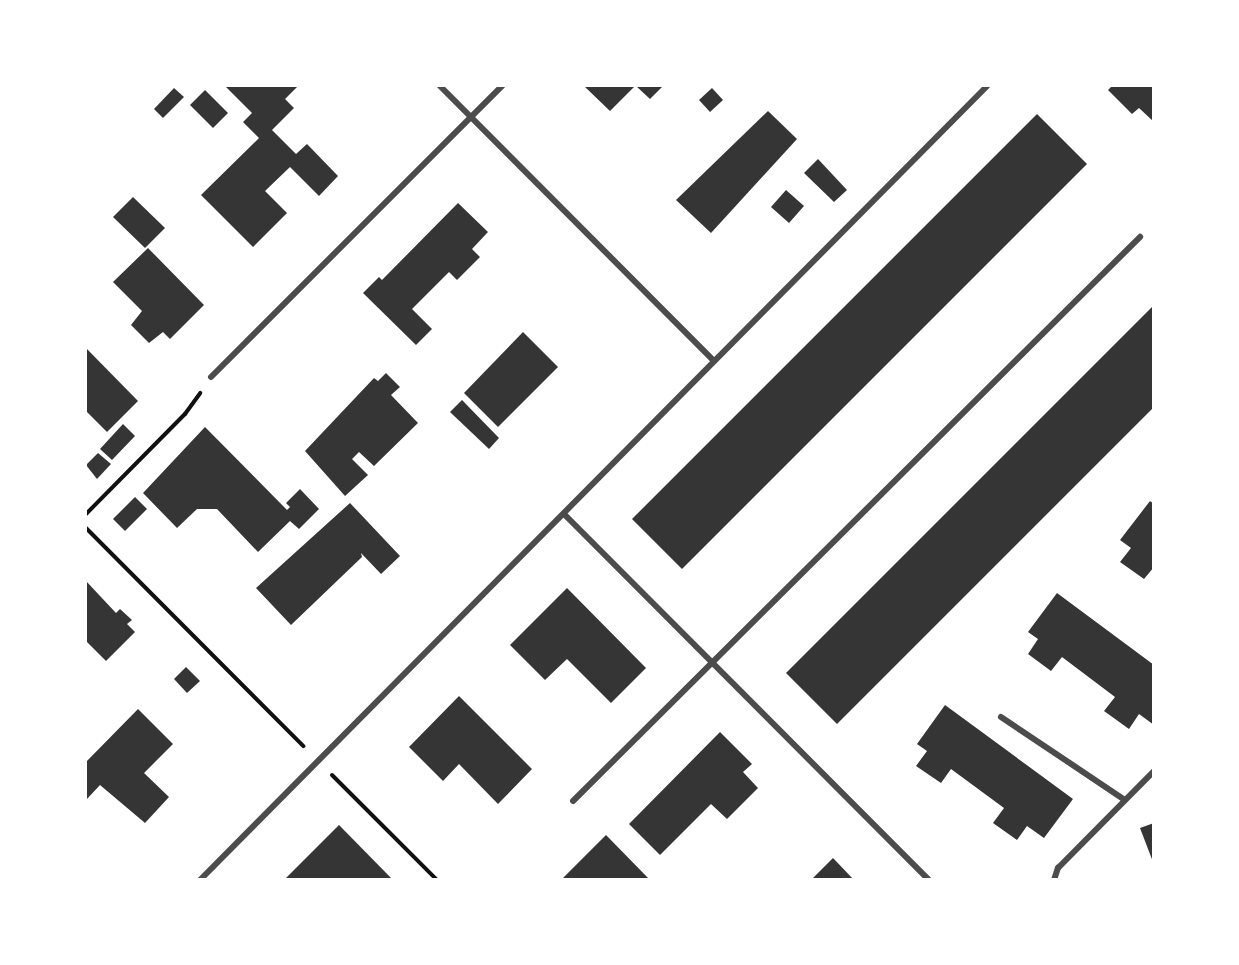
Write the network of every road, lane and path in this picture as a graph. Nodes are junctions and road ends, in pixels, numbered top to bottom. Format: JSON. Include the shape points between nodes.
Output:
{"nodes":[{"id":1,"x":440,"y":86,"type":"edge"},
{"id":2,"x":502,"y":86,"type":"edge"},
{"id":3,"x":987,"y":86,"type":"edge"},
{"id":4,"x":471,"y":117,"type":"junction"},
{"id":5,"x":1140,"y":237,"type":"dead end"},
{"id":6,"x":714,"y":361,"type":"junction"},
{"id":7,"x":211,"y":377,"type":"joint"},
{"id":8,"x":86,"y":514,"type":"edge"},
{"id":9,"x":564,"y":514,"type":"junction"},
{"id":10,"x":86,"y":528,"type":"edge"},
{"id":11,"x":713,"y":661,"type":"junction"},
{"id":12,"x":1002,"y":717,"type":"dead end"},
{"id":13,"x":319,"y":762,"type":"junction"},
{"id":14,"x":1154,"y":771,"type":"edge"},
{"id":15,"x":1125,"y":800,"type":"junction"},
{"id":16,"x":573,"y":801,"type":"dead end"},
{"id":17,"x":200,"y":879,"type":"edge"},
{"id":18,"x":437,"y":879,"type":"edge"},
{"id":19,"x":929,"y":879,"type":"edge"},
{"id":20,"x":1054,"y":879,"type":"edge"}],
"edges":[{"from":1,"to":4,"type":"street"},
{"from":2,"to":4,"type":"street"},
{"from":3,"to":6,"type":"street"},
{"from":4,"to":6,"type":"street"},
{"from":4,"to":7,"type":"street"},
{"from":5,"to":11,"type":"street"},
{"from":6,"to":9,"type":"street"},
{"from":7,"to":8,"type":"path","via":[[185,414]]},
{"from":9,"to":11,"type":"street"},
{"from":9,"to":13,"type":"street"},
{"from":10,"to":13,"type":"path"},
{"from":11,"to":16,"type":"street"},
{"from":11,"to":19,"type":"street"},
{"from":12,"to":15,"type":"street"},
{"from":13,"to":17,"type":"street"},
{"from":13,"to":18,"type":"path"},
{"from":14,"to":15,"type":"street"},
{"from":15,"to":20,"type":"street","via":[[1058,868]]}]}
